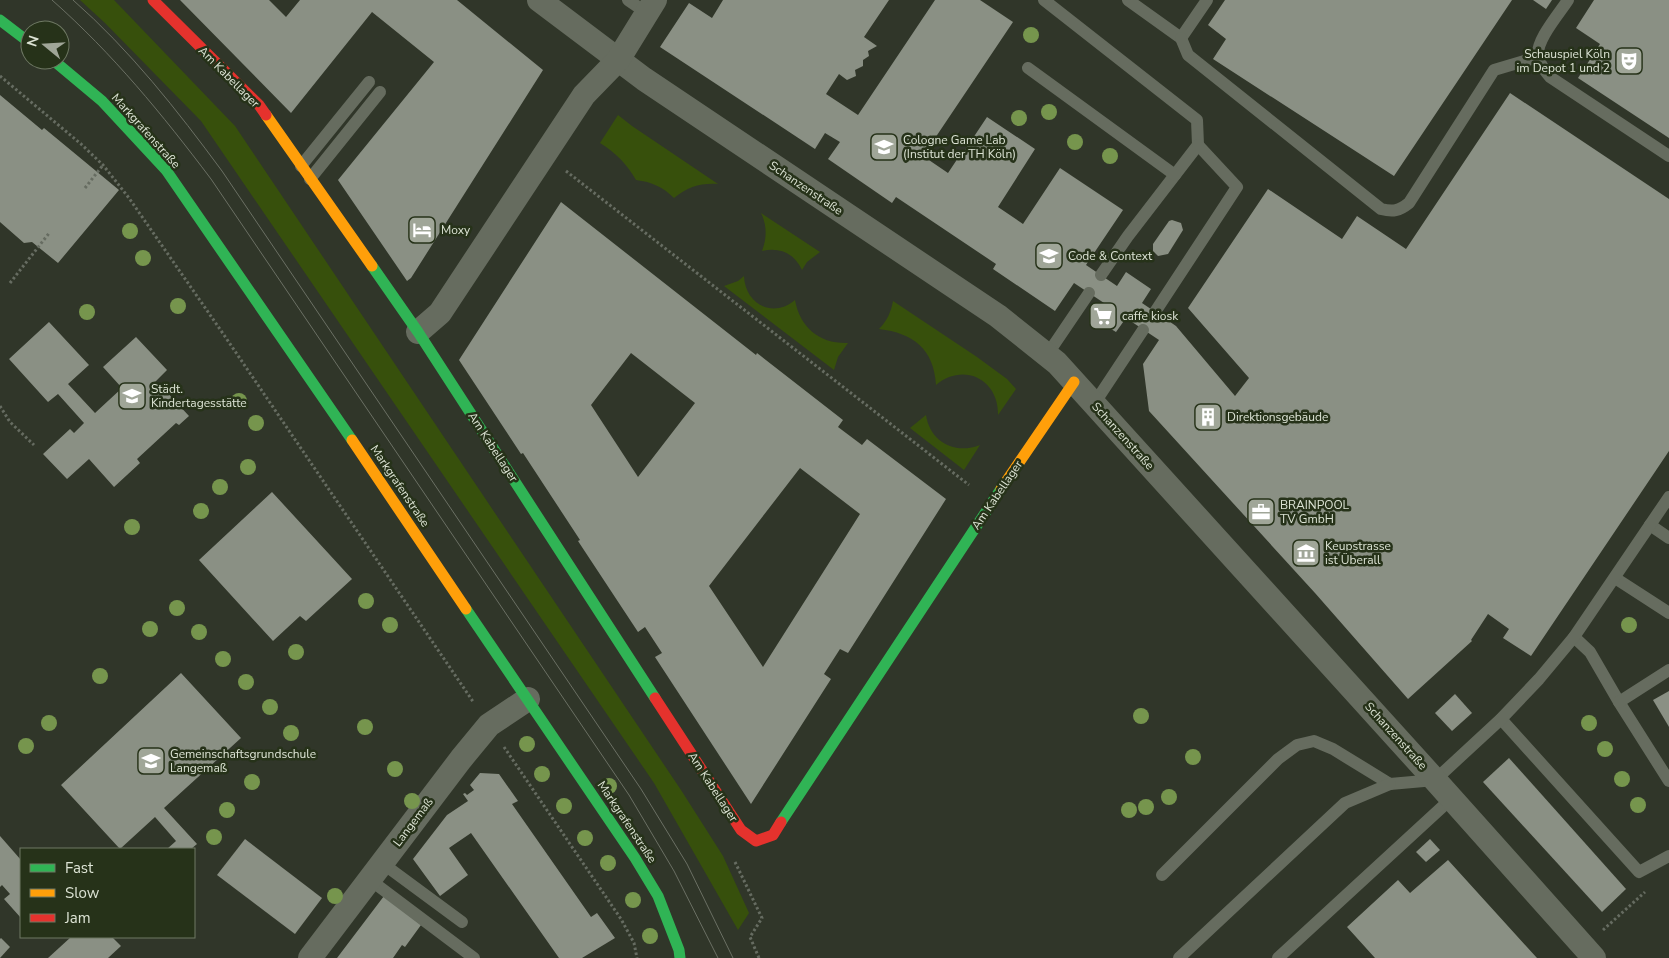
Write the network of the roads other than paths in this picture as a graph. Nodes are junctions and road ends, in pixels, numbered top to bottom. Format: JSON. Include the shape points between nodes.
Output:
{"nodes":[{"id":1,"x":154,"y":0,"type":"edge"},
{"id":2,"x":539,"y":0,"type":"edge"},
{"id":3,"x":628,"y":0,"type":"edge"},
{"id":4,"x":1044,"y":0,"type":"edge"},
{"id":5,"x":1128,"y":0,"type":"edge"},
{"id":6,"x":1207,"y":0,"type":"edge"},
{"id":7,"x":1568,"y":0,"type":"edge"},
{"id":8,"x":651,"y":7,"type":"edge"},
{"id":9,"x":0,"y":20,"type":"edge"},
{"id":10,"x":20,"y":35,"type":"edge"},
{"id":11,"x":1181,"y":38,"type":"junction"},
{"id":12,"x":1538,"y":58,"type":"junction"},
{"id":13,"x":618,"y":60,"type":"junction"},
{"id":14,"x":1028,"y":68,"type":"dead end"},
{"id":15,"x":65,"y":70,"type":"edge"},
{"id":16,"x":368,"y":82,"type":"dead end"},
{"id":17,"x":380,"y":92,"type":"dead end"},
{"id":18,"x":1198,"y":145,"type":"junction"},
{"id":19,"x":1669,"y":156,"type":"edge"},
{"id":20,"x":301,"y":166,"type":"junction"},
{"id":21,"x":1175,"y":175,"type":"junction"},
{"id":22,"x":310,"y":179,"type":"junction"},
{"id":23,"x":1101,"y":275,"type":"dead end"},
{"id":24,"x":1089,"y":293,"type":"dead end"},
{"id":25,"x":1155,"y":312,"type":"dead end"},
{"id":26,"x":1143,"y":330,"type":"dead end"},
{"id":27,"x":418,"y":332,"type":"junction"},
{"id":28,"x":1047,"y":355,"type":"junction"},
{"id":29,"x":1074,"y":382,"type":"junction"},
{"id":30,"x":1094,"y":404,"type":"junction"},
{"id":31,"x":1669,"y":497,"type":"edge"},
{"id":32,"x":1650,"y":525,"type":"junction"},
{"id":33,"x":1669,"y":538,"type":"edge"},
{"id":34,"x":1615,"y":578,"type":"junction"},
{"id":35,"x":1669,"y":614,"type":"edge"},
{"id":36,"x":1574,"y":637,"type":"junction"},
{"id":37,"x":1669,"y":670,"type":"edge"},
{"id":38,"x":528,"y":699,"type":"junction"},
{"id":39,"x":1619,"y":702,"type":"junction"},
{"id":40,"x":1501,"y":719,"type":"junction"},
{"id":41,"x":1435,"y":780,"type":"junction"},
{"id":42,"x":1669,"y":781,"type":"edge"},
{"id":43,"x":1390,"y":784,"type":"junction"},
{"id":44,"x":1452,"y":798,"type":"junction"},
{"id":45,"x":1669,"y":856,"type":"edge"},
{"id":46,"x":376,"y":871,"type":"junction"},
{"id":47,"x":1162,"y":875,"type":"dead end"},
{"id":48,"x":462,"y":922,"type":"dead end"},
{"id":49,"x":1588,"y":952,"type":"edge"},
{"id":50,"x":310,"y":958,"type":"edge"},
{"id":51,"x":474,"y":958,"type":"edge"},
{"id":52,"x":680,"y":958,"type":"edge"},
{"id":53,"x":1179,"y":958,"type":"edge"},
{"id":54,"x":1278,"y":958,"type":"edge"}],
"edges":[{"from":1,"to":20,"type":"street","name":"Am Kabellager","via":[[259,105]]},
{"from":2,"to":13,"type":"street","name":"Schanzenstraße"},
{"from":3,"to":8,"type":"lane"},
{"from":4,"to":18,"type":"lane","via":[[1197,120]]},
{"from":5,"to":11,"type":"lane"},
{"from":6,"to":11,"type":"lane"},
{"from":7,"to":12,"type":"lane","via":[[1541,40]]},
{"from":8,"to":13,"type":"street"},
{"from":9,"to":10,"type":"street"},
{"from":11,"to":12,"type":"lane","via":[[1188,54],[1195,60],[1381,209],[1391,212],[1409,204],[1494,70]]},
{"from":12,"to":19,"type":"lane","via":[[1550,77]]},
{"from":13,"to":27,"type":"street","via":[[584,95],[440,313]]},
{"from":13,"to":28,"type":"street","name":"Schanzenstraße","via":[[998,316]]},
{"from":14,"to":21,"type":"lane"},
{"from":15,"to":38,"type":"street","name":"Markgrafenstraße","via":[[102,101],[166,170]]},
{"from":16,"to":20,"type":"lane"},
{"from":17,"to":22,"type":"lane"},
{"from":18,"to":21,"type":"lane"},
{"from":18,"to":25,"type":"lane","via":[[1237,187]]},
{"from":20,"to":22,"type":"street","name":"Am Kabellager"},
{"from":21,"to":23,"type":"lane"},
{"from":22,"to":27,"type":"street","name":"Am Kabellager"},
{"from":24,"to":28,"type":"lane"},
{"from":26,"to":30,"type":"lane"},
{"from":27,"to":29,"type":"street","name":"Am Kabellager","via":[[741,830],[756,841],[773,835]]},
{"from":28,"to":29,"type":"street","name":"Schanzenstraße"},
{"from":29,"to":30,"type":"street","name":"Schanzenstraße"},
{"from":30,"to":41,"type":"street","name":"Schanzenstraße"},
{"from":31,"to":32,"type":"lane"},
{"from":32,"to":33,"type":"lane"},
{"from":32,"to":34,"type":"lane"},
{"from":34,"to":35,"type":"lane"},
{"from":34,"to":36,"type":"lane"},
{"from":36,"to":39,"type":"lane","via":[[1590,652]]},
{"from":36,"to":40,"type":"lane"},
{"from":37,"to":39,"type":"lane"},
{"from":38,"to":46,"type":"street","name":"Langemaß","via":[[489,725]]},
{"from":38,"to":52,"type":"street","name":"Markgrafenstraße","via":[[658,896]]},
{"from":39,"to":42,"type":"lane"},
{"from":40,"to":41,"type":"lane"},
{"from":40,"to":45,"type":"lane","via":[[1639,872]]},
{"from":41,"to":43,"type":"lane"},
{"from":41,"to":44,"type":"street","name":"Schanzenstraße"},
{"from":43,"to":47,"type":"lane","via":[[1314,741],[1297,745],[1278,759]]},
{"from":43,"to":53,"type":"lane","via":[[1345,803]]},
{"from":44,"to":49,"type":"street","name":"Schanzenstraße"},
{"from":44,"to":54,"type":"lane"},
{"from":46,"to":48,"type":"lane"},
{"from":46,"to":50,"type":"street","name":"Langemaß"},
{"from":46,"to":51,"type":"lane"}]}
